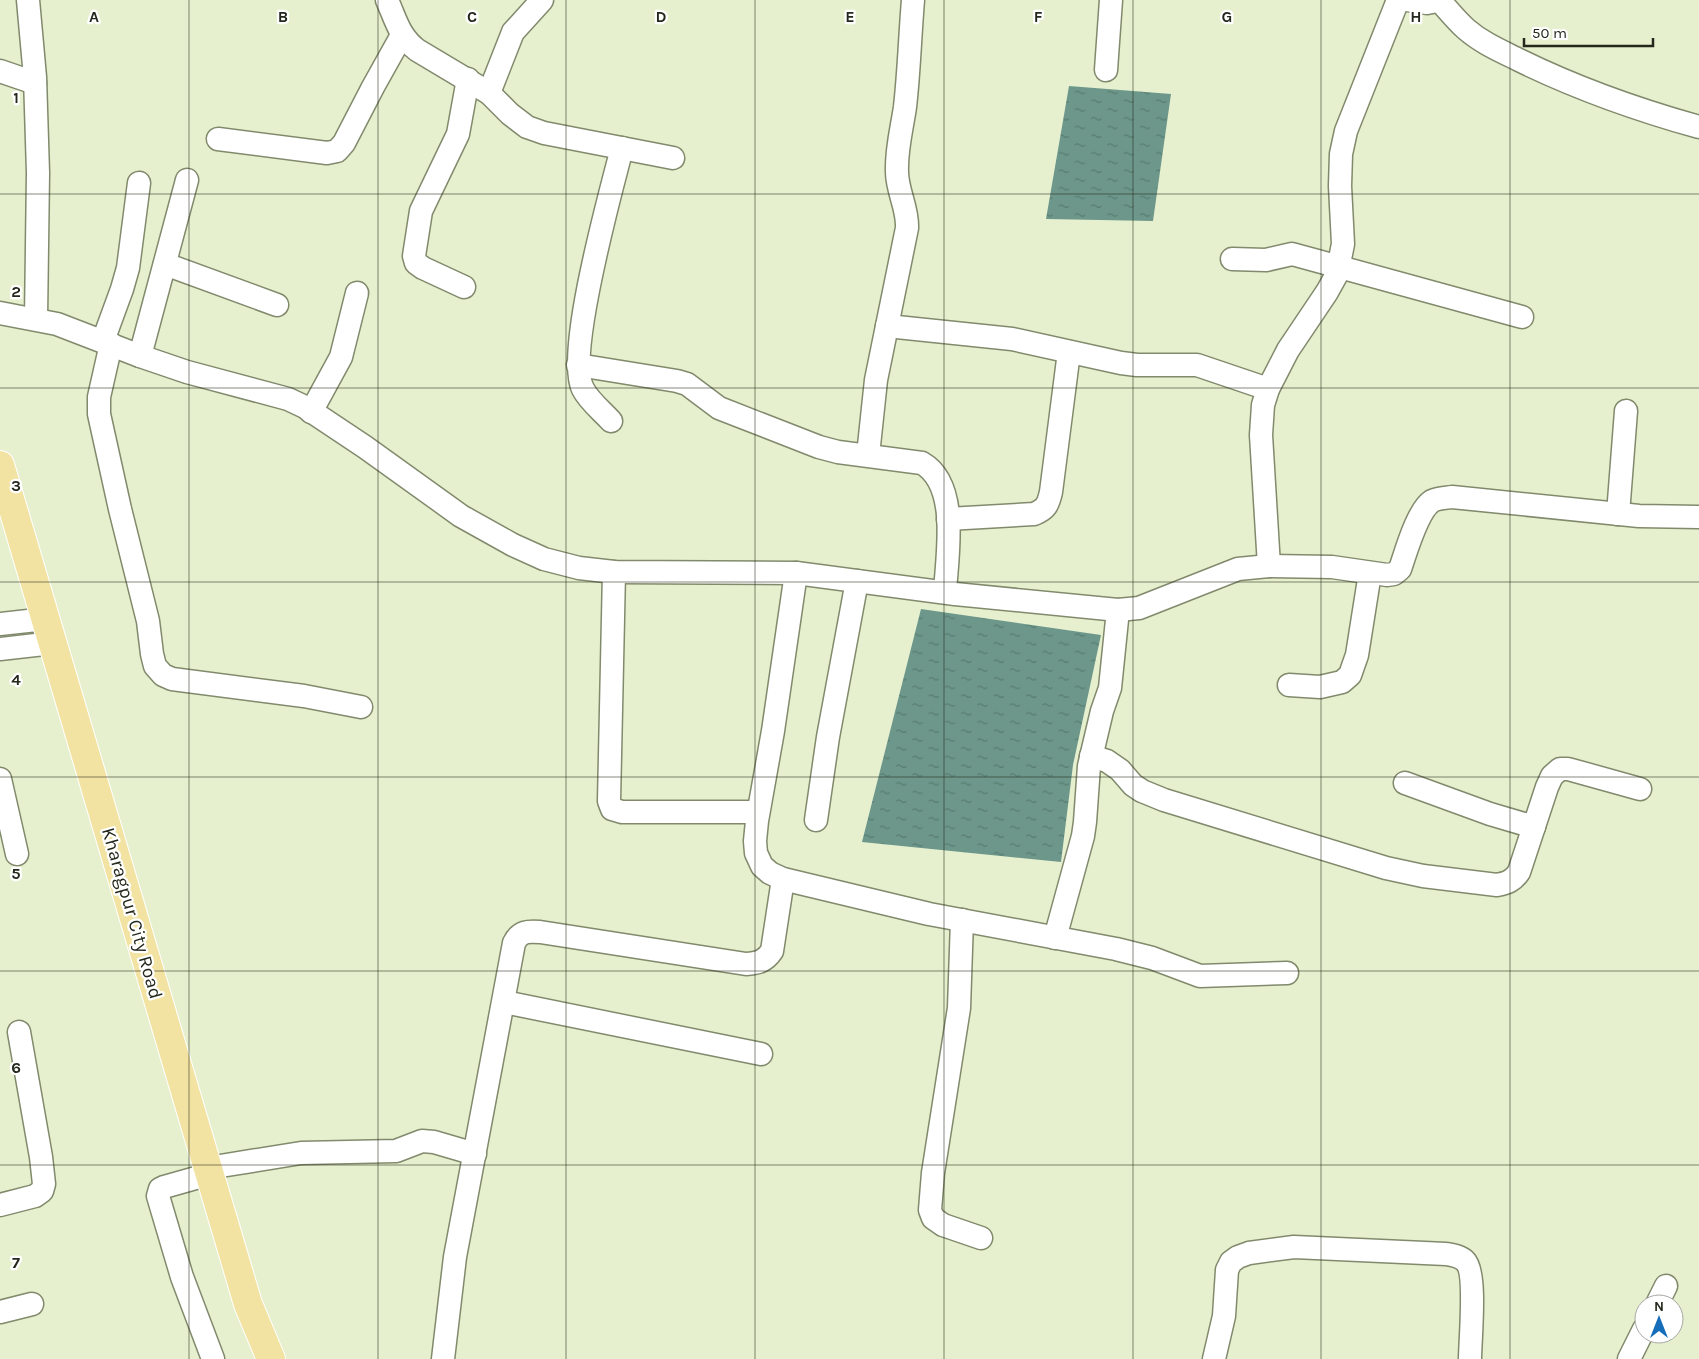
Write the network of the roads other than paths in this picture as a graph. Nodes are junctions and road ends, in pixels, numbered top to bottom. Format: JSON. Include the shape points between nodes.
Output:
{"nodes":[{"id":1,"x":28,"y":0,"type":"edge"},
{"id":2,"x":387,"y":0,"type":"edge"},
{"id":3,"x":542,"y":0,"type":"edge"},
{"id":4,"x":913,"y":0,"type":"edge"},
{"id":5,"x":1110,"y":0,"type":"edge"},
{"id":6,"x":1398,"y":0,"type":"edge"},
{"id":7,"x":1407,"y":0,"type":"edge"},
{"id":8,"x":1441,"y":1,"type":"edge"},
{"id":9,"x":402,"y":35,"type":"junction"},
{"id":10,"x":1106,"y":70,"type":"dead end"},
{"id":11,"x":0,"y":71,"type":"edge"},
{"id":12,"x":468,"y":79,"type":"junction"},
{"id":13,"x":35,"y":83,"type":"junction"},
{"id":14,"x":489,"y":94,"type":"junction"},
{"id":15,"x":1699,"y":127,"type":"edge"},
{"id":16,"x":218,"y":140,"type":"dead end"},
{"id":17,"x":622,"y":148,"type":"junction"},
{"id":18,"x":674,"y":158,"type":"dead end"},
{"id":19,"x":187,"y":180,"type":"dead end"},
{"id":20,"x":139,"y":183,"type":"dead end"},
{"id":21,"x":1232,"y":259,"type":"dead end"},
{"id":22,"x":165,"y":264,"type":"junction"},
{"id":23,"x":1338,"y":267,"type":"junction"},
{"id":24,"x":464,"y":287,"type":"dead end"},
{"id":25,"x":357,"y":293,"type":"dead end"},
{"id":26,"x":277,"y":305,"type":"dead end"},
{"id":27,"x":2,"y":307,"type":"edge"},
{"id":28,"x":1522,"y":317,"type":"dead end"},
{"id":29,"x":36,"y":319,"type":"junction"},
{"id":30,"x":887,"y":326,"type":"junction"},
{"id":31,"x":107,"y":342,"type":"junction"},
{"id":32,"x":1069,"y":352,"type":"junction"},
{"id":33,"x":140,"y":356,"type":"junction"},
{"id":34,"x":578,"y":364,"type":"junction"},
{"id":35,"x":1268,"y":389,"type":"junction"},
{"id":36,"x":1626,"y":411,"type":"dead end"},
{"id":37,"x":311,"y":412,"type":"junction"},
{"id":38,"x":611,"y":421,"type":"dead end"},
{"id":39,"x":868,"y":456,"type":"junction"},
{"id":40,"x":0,"y":465,"type":"edge"},
{"id":41,"x":1618,"y":514,"type":"junction"},
{"id":42,"x":1699,"y":517,"type":"edge"},
{"id":43,"x":948,"y":519,"type":"junction"},
{"id":44,"x":1269,"y":566,"type":"junction"},
{"id":45,"x":614,"y":572,"type":"junction"},
{"id":46,"x":796,"y":573,"type":"junction"},
{"id":47,"x":1370,"y":573,"type":"junction"},
{"id":48,"x":857,"y":581,"type":"junction"},
{"id":49,"x":945,"y":592,"type":"junction"},
{"id":50,"x":1118,"y":610,"type":"junction"},
{"id":51,"x":0,"y":624,"type":"edge"},
{"id":52,"x":50,"y":631,"type":"junction"},
{"id":53,"x":0,"y":649,"type":"edge"},
{"id":54,"x":1288,"y":685,"type":"dead end"},
{"id":55,"x":361,"y":707,"type":"dead end"},
{"id":56,"x":1091,"y":756,"type":"junction"},
{"id":57,"x":0,"y":779,"type":"edge"},
{"id":58,"x":1405,"y":782,"type":"dead end"},
{"id":59,"x":1640,"y":789,"type":"dead end"},
{"id":60,"x":758,"y":812,"type":"junction"},
{"id":61,"x":816,"y":820,"type":"dead end"},
{"id":62,"x":1534,"y":828,"type":"junction"},
{"id":63,"x":17,"y":854,"type":"dead end"},
{"id":64,"x":783,"y":879,"type":"junction"},
{"id":65,"x":962,"y":920,"type":"junction"},
{"id":66,"x":1055,"y":938,"type":"junction"},
{"id":67,"x":1287,"y":973,"type":"dead end"},
{"id":68,"x":504,"y":1002,"type":"junction"},
{"id":69,"x":19,"y":1032,"type":"dead end"},
{"id":70,"x":761,"y":1054,"type":"dead end"},
{"id":71,"x":475,"y":1154,"type":"junction"},
{"id":72,"x":209,"y":1171,"type":"junction"},
{"id":73,"x":0,"y":1205,"type":"edge"},
{"id":74,"x":981,"y":1238,"type":"dead end"},
{"id":75,"x":32,"y":1304,"type":"dead end"},
{"id":76,"x":0,"y":1312,"type":"edge"},
{"id":77,"x":1636,"y":1344,"type":"edge"},
{"id":78,"x":213,"y":1359,"type":"edge"},
{"id":79,"x":271,"y":1359,"type":"edge"},
{"id":80,"x":443,"y":1359,"type":"edge"},
{"id":81,"x":1214,"y":1359,"type":"edge"},
{"id":82,"x":1470,"y":1359,"type":"edge"},
{"id":83,"x":1629,"y":1359,"type":"edge"}],
"edges":[{"from":1,"to":13,"type":"street"},
{"from":2,"to":9,"type":"street"},
{"from":3,"to":14,"type":"street","via":[[513,32]]},
{"from":4,"to":30,"type":"street","via":[[897,173],[907,216]]},
{"from":5,"to":10,"type":"street"},
{"from":6,"to":23,"type":"street","via":[[1346,131],[1340,186],[1343,244]]},
{"from":7,"to":8,"type":"street"},
{"from":8,"to":15,"type":"street","via":[[1466,29],[1488,44],[1535,67],[1589,90]]},
{"from":9,"to":12,"type":"street","via":[[417,50]]},
{"from":9,"to":16,"type":"street","via":[[347,139],[337,151],[327,153]]},
{"from":11,"to":13,"type":"street"},
{"from":12,"to":14,"type":"street"},
{"from":12,"to":24,"type":"street","via":[[458,134],[421,211],[414,256],[416,263],[423,268]]},
{"from":13,"to":29,"type":"street","via":[[38,173]]},
{"from":14,"to":17,"type":"street","via":[[528,127]]},
{"from":17,"to":18,"type":"street"},
{"from":17,"to":34,"type":"street","via":[[595,255]]},
{"from":19,"to":22,"type":"street"},
{"from":20,"to":31,"type":"street","via":[[128,268]]},
{"from":21,"to":23,"type":"street","via":[[1266,260],[1292,254]]},
{"from":22,"to":26,"type":"street"},
{"from":22,"to":33,"type":"street"},
{"from":23,"to":28,"type":"street"},
{"from":23,"to":35,"type":"street","via":[[1327,292],[1288,350]]},
{"from":25,"to":37,"type":"street","via":[[341,356]]},
{"from":27,"to":29,"type":"street"},
{"from":29,"to":31,"type":"street"},
{"from":30,"to":32,"type":"street","via":[[1012,339]]},
{"from":30,"to":39,"type":"street","via":[[876,380]]},
{"from":31,"to":33,"type":"street"},
{"from":31,"to":55,"type":"street","via":[[99,414],[148,621],[155,666],[172,679],[304,696]]},
{"from":32,"to":35,"type":"street","via":[[1137,364],[1197,365]]},
{"from":32,"to":43,"type":"street","via":[[1051,492],[1044,510],[1034,514]]},
{"from":33,"to":37,"type":"street","via":[[288,399]]},
{"from":34,"to":38,"type":"street","via":[[583,389]]},
{"from":34,"to":39,"type":"street","via":[[687,384],[719,408],[737,416],[819,447]]},
{"from":35,"to":44,"type":"street","via":[[1262,411],[1261,435]]},
{"from":36,"to":41,"type":"street"},
{"from":37,"to":45,"type":"street","via":[[461,516],[513,545],[544,559]]},
{"from":39,"to":43,"type":"street","via":[[922,463],[930,468],[942,490]]},
{"from":40,"to":52,"type":"main road","name":"Kharagpur City Road"},
{"from":41,"to":42,"type":"street"},
{"from":41,"to":47,"type":"street","via":[[1452,497],[1438,499],[1431,502],[1419,520],[1400,569],[1388,575]]},
{"from":43,"to":49,"type":"street"},
{"from":44,"to":47,"type":"street","via":[[1332,567]]},
{"from":44,"to":50,"type":"street","via":[[1238,569],[1139,608]]},
{"from":45,"to":46,"type":"street"},
{"from":45,"to":60,"type":"street","via":[[609,801],[612,809],[622,812]]},
{"from":46,"to":48,"type":"street"},
{"from":46,"to":60,"type":"street"},
{"from":47,"to":54,"type":"street","via":[[1357,655],[1350,675],[1342,682],[1320,687]]},
{"from":48,"to":49,"type":"street"},
{"from":48,"to":61,"type":"street"},
{"from":49,"to":50,"type":"street"},
{"from":50,"to":56,"type":"street","via":[[1110,688]]},
{"from":51,"to":52,"type":"street"},
{"from":52,"to":53,"type":"street"},
{"from":52,"to":72,"type":"main road","name":"Kharagpur City Road"},
{"from":56,"to":62,"type":"street","via":[[1120,770],[1142,791],[1164,800],[1323,850],[1423,876],[1496,885],[1507,883],[1519,872]]},
{"from":56,"to":66,"type":"street","via":[[1083,836]]},
{"from":57,"to":63,"type":"street"},
{"from":58,"to":62,"type":"street"},
{"from":59,"to":62,"type":"street","via":[[1560,769],[1552,776]]},
{"from":60,"to":64,"type":"street","via":[[756,853],[762,866]]},
{"from":64,"to":65,"type":"street"},
{"from":64,"to":68,"type":"street","via":[[772,951],[758,964],[527,931],[514,943]]},
{"from":65,"to":66,"type":"street"},
{"from":65,"to":74,"type":"street","via":[[959,1008],[930,1210],[933,1218],[944,1226]]},
{"from":66,"to":67,"type":"street","via":[[1152,958],[1200,976]]},
{"from":68,"to":70,"type":"street"},
{"from":68,"to":71,"type":"street"},
{"from":69,"to":73,"type":"street","via":[[44,1184],[42,1192],[35,1196]]},
{"from":71,"to":72,"type":"street","via":[[422,1141],[396,1150],[301,1153]]},
{"from":71,"to":80,"type":"street","via":[[455,1257]]},
{"from":72,"to":78,"type":"street","via":[[164,1187],[158,1196],[182,1277]]},
{"from":72,"to":79,"type":"main road","name":"Kharagpur City Road","via":[[248,1304]]},
{"from":75,"to":76,"type":"street"},
{"from":77,"to":83,"type":"street"},
{"from":81,"to":82,"type":"street","via":[[1224,1316],[1225,1278],[1231,1262],[1249,1253],[1294,1247],[1446,1254],[1466,1262],[1472,1278]]}]}
